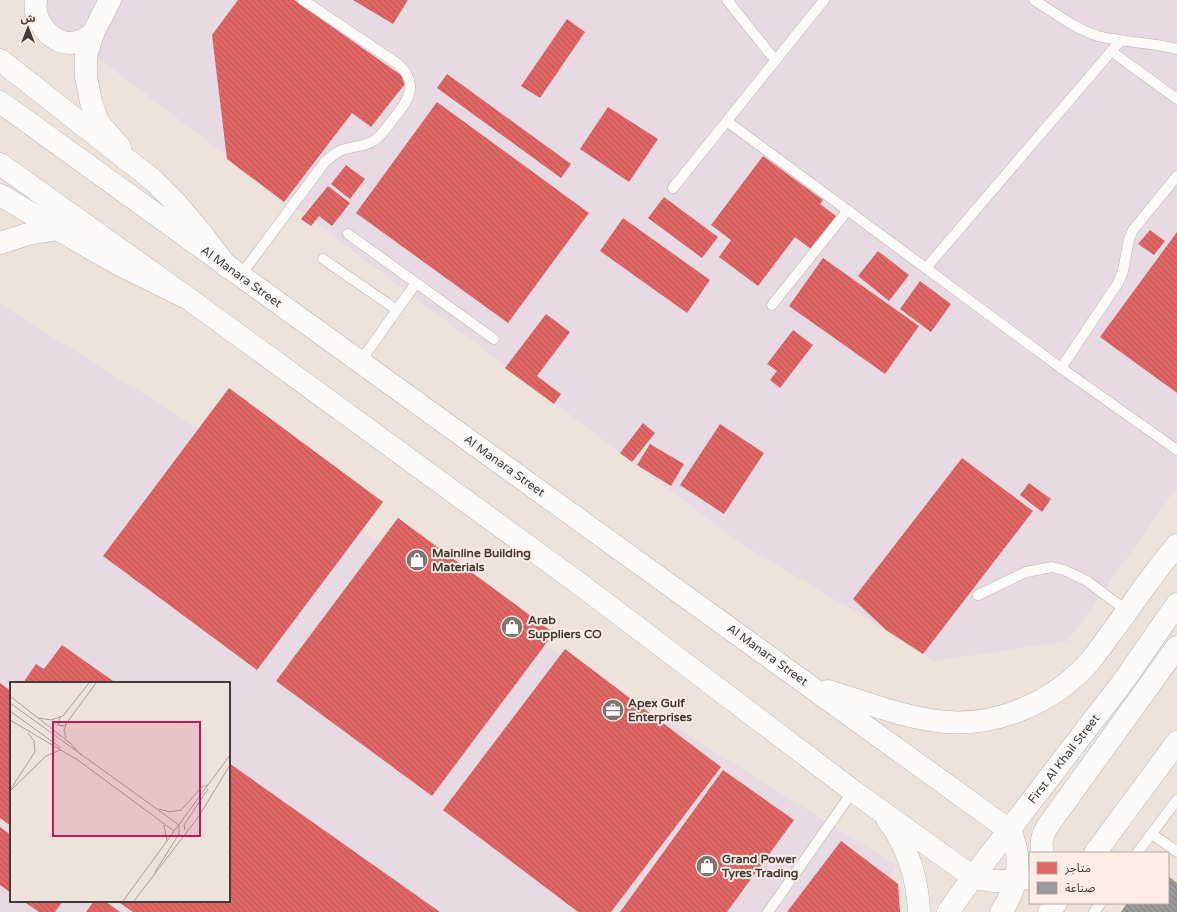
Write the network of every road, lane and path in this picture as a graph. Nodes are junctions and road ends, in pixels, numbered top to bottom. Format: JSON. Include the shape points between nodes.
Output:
{"nodes":[{"id":1,"x":36,"y":0,"type":"edge"},
{"id":2,"x":110,"y":0,"type":"edge"},
{"id":3,"x":303,"y":0,"type":"edge"},
{"id":4,"x":727,"y":0,"type":"edge"},
{"id":5,"x":824,"y":0,"type":"edge"},
{"id":6,"x":1034,"y":0,"type":"edge"},
{"id":7,"x":93,"y":33,"type":"junction"},
{"id":8,"x":1120,"y":40,"type":"junction"},
{"id":9,"x":1177,"y":49,"type":"edge"},
{"id":10,"x":1111,"y":51,"type":"junction"},
{"id":11,"x":0,"y":60,"type":"edge"},
{"id":12,"x":775,"y":60,"type":"junction"},
{"id":13,"x":1177,"y":98,"type":"edge"},
{"id":14,"x":0,"y":102,"type":"edge"},
{"id":15,"x":728,"y":122,"type":"junction"},
{"id":16,"x":0,"y":164,"type":"edge"},
{"id":17,"x":139,"y":168,"type":"junction"},
{"id":18,"x":1177,"y":176,"type":"edge"},
{"id":19,"x":674,"y":188,"type":"dead end"},
{"id":20,"x":0,"y":195,"type":"edge"},
{"id":21,"x":848,"y":210,"type":"junction"},
{"id":22,"x":58,"y":229,"type":"junction"},
{"id":23,"x":348,"y":234,"type":"dead end"},
{"id":24,"x":0,"y":243,"type":"edge"},
{"id":25,"x":323,"y":258,"type":"dead end"},
{"id":26,"x":926,"y":268,"type":"junction"},
{"id":27,"x":234,"y":272,"type":"junction"},
{"id":28,"x":416,"y":283,"type":"junction"},
{"id":29,"x":189,"y":299,"type":"junction"},
{"id":30,"x":772,"y":305,"type":"dead end"},
{"id":31,"x":397,"y":310,"type":"junction"},
{"id":32,"x":494,"y":339,"type":"dead end"},
{"id":33,"x":360,"y":362,"type":"junction"},
{"id":34,"x":1061,"y":368,"type":"junction"},
{"id":35,"x":1177,"y":450,"type":"edge"},
{"id":36,"x":1177,"y":545,"type":"edge"},
{"id":37,"x":978,"y":595,"type":"dead end"},
{"id":38,"x":1177,"y":604,"type":"edge"},
{"id":39,"x":1127,"y":611,"type":"junction"},
{"id":40,"x":1177,"y":647,"type":"edge"},
{"id":41,"x":812,"y":686,"type":"junction"},
{"id":42,"x":1177,"y":742,"type":"edge"},
{"id":43,"x":853,"y":791,"type":"junction"},
{"id":44,"x":1177,"y":800,"type":"edge"},
{"id":45,"x":879,"y":809,"type":"junction"},
{"id":46,"x":1009,"y":830,"type":"junction"},
{"id":47,"x":1152,"y":834,"type":"junction"},
{"id":48,"x":1043,"y":852,"type":"edge"},
{"id":49,"x":1095,"y":852,"type":"edge"},
{"id":50,"x":1139,"y":852,"type":"edge"},
{"id":51,"x":1177,"y":852,"type":"edge"},
{"id":52,"x":973,"y":877,"type":"junction"},
{"id":53,"x":1022,"y":879,"type":"edge"},
{"id":54,"x":1055,"y":904,"type":"edge"},
{"id":55,"x":1100,"y":904,"type":"edge"},
{"id":56,"x":768,"y":912,"type":"edge"},
{"id":57,"x":919,"y":912,"type":"edge"},
{"id":58,"x":948,"y":912,"type":"edge"},
{"id":59,"x":1001,"y":912,"type":"edge"},
{"id":60,"x":1049,"y":912,"type":"edge"},
{"id":61,"x":1094,"y":912,"type":"edge"}],
"edges":[{"from":1,"to":7,"type":"main road","via":[[36,14],[40,24],[54,38],[76,43]]},
{"from":2,"to":7,"type":"main road"},
{"from":3,"to":27,"type":"lane","via":[[398,64],[408,76],[408,99],[376,140],[341,150],[325,162]]},
{"from":4,"to":12,"type":"lane"},
{"from":5,"to":12,"type":"lane"},
{"from":6,"to":8,"type":"lane","via":[[1086,32]]},
{"from":7,"to":17,"type":"main road","via":[[86,56],[86,76],[91,102],[98,122]]},
{"from":8,"to":9,"type":"lane"},
{"from":8,"to":10,"type":"lane"},
{"from":10,"to":13,"type":"lane"},
{"from":10,"to":26,"type":"lane"},
{"from":11,"to":17,"type":"main road"},
{"from":12,"to":15,"type":"lane"},
{"from":14,"to":27,"type":"main road","name":"Al Manara Street"},
{"from":15,"to":19,"type":"lane"},
{"from":15,"to":21,"type":"lane"},
{"from":16,"to":29,"type":"main road"},
{"from":17,"to":27,"type":"main road","via":[[176,204]]},
{"from":18,"to":34,"type":"lane","via":[[1133,230],[1118,283]]},
{"from":20,"to":22,"type":"main road"},
{"from":21,"to":26,"type":"lane"},
{"from":21,"to":30,"type":"lane"},
{"from":22,"to":24,"type":"main road","via":[[28,234]]},
{"from":22,"to":29,"type":"main road"},
{"from":23,"to":28,"type":"lane"},
{"from":25,"to":31,"type":"lane"},
{"from":26,"to":34,"type":"lane"},
{"from":27,"to":33,"type":"main road","name":"Al Manara Street"},
{"from":28,"to":31,"type":"lane"},
{"from":28,"to":32,"type":"lane"},
{"from":29,"to":43,"type":"main road","via":[[582,585]]},
{"from":31,"to":33,"type":"lane"},
{"from":33,"to":41,"type":"main road","name":"Al Manara Street"},
{"from":34,"to":35,"type":"lane"},
{"from":36,"to":39,"type":"main road"},
{"from":37,"to":39,"type":"lane","via":[[1026,572],[1052,567],[1087,581]]},
{"from":38,"to":46,"type":"main road","name":"First Al Khail Street","via":[[1125,679]]},
{"from":39,"to":41,"type":"main road","via":[[1092,659],[1072,680],[1023,709],[995,718],[967,722],[938,722],[909,716]]},
{"from":40,"to":48,"type":"main road","via":[[1047,826],[1042,835]]},
{"from":41,"to":46,"type":"main road","name":"Al Manara Street"},
{"from":42,"to":49,"type":"main road"},
{"from":43,"to":45,"type":"main road"},
{"from":43,"to":56,"type":"lane"},
{"from":44,"to":47,"type":"lane"},
{"from":45,"to":52,"type":"main road"},
{"from":45,"to":57,"type":"main road","via":[[902,843],[910,862],[916,882]]},
{"from":46,"to":52,"type":"main road","name":"First Al Khail Street"},
{"from":46,"to":53,"type":"main road","via":[[1016,846]]},
{"from":47,"to":50,"type":"lane"},
{"from":47,"to":51,"type":"lane"},
{"from":52,"to":53,"type":"main road","via":[[1001,882]]},
{"from":52,"to":58,"type":"main road","name":"First Al Khail Street"},
{"from":53,"to":59,"type":"main road"},
{"from":54,"to":60,"type":"main road"},
{"from":55,"to":61,"type":"lane"}]}
